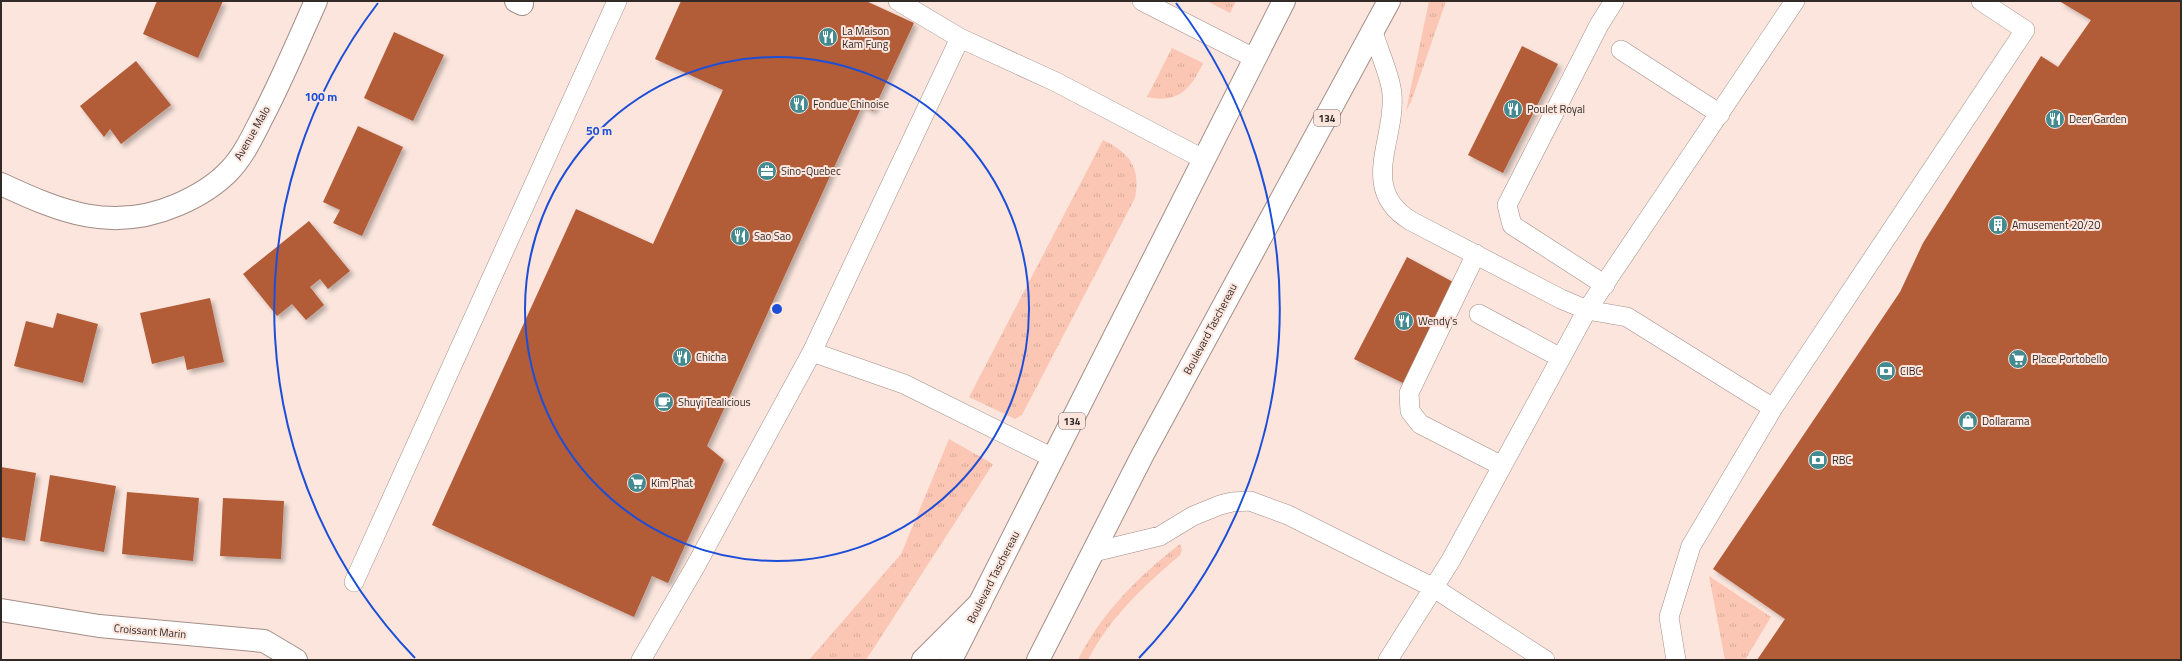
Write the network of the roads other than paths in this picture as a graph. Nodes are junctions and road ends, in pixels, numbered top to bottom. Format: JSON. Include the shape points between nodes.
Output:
{"nodes":[{"id":1,"x":316,"y":1,"type":"edge"},
{"id":2,"x":617,"y":1,"type":"edge"},
{"id":3,"x":898,"y":1,"type":"edge"},
{"id":4,"x":1142,"y":1,"type":"edge"},
{"id":5,"x":1284,"y":1,"type":"edge"},
{"id":6,"x":1389,"y":1,"type":"edge"},
{"id":7,"x":1614,"y":1,"type":"edge"},
{"id":8,"x":1795,"y":1,"type":"edge"},
{"id":9,"x":1981,"y":1,"type":"edge"},
{"id":10,"x":1373,"y":32,"type":"junction"},
{"id":11,"x":960,"y":38,"type":"junction"},
{"id":12,"x":1622,"y":50,"type":"dead end"},
{"id":13,"x":1254,"y":58,"type":"junction"},
{"id":14,"x":1720,"y":114,"type":"junction"},
{"id":15,"x":1203,"y":159,"type":"junction"},
{"id":16,"x":1,"y":184,"type":"edge"},
{"id":17,"x":1476,"y":254,"type":"junction"},
{"id":18,"x":1605,"y":285,"type":"junction"},
{"id":19,"x":1587,"y":310,"type":"junction"},
{"id":20,"x":1479,"y":314,"type":"dead end"},
{"id":21,"x":812,"y":352,"type":"junction"},
{"id":22,"x":1561,"y":358,"type":"junction"},
{"id":23,"x":1773,"y":408,"type":"junction"},
{"id":24,"x":1053,"y":458,"type":"junction"},
{"id":25,"x":1502,"y":466,"type":"junction"},
{"id":26,"x":1094,"y":552,"type":"junction"},
{"id":27,"x":354,"y":582,"type":"dead end"},
{"id":28,"x":1434,"y":588,"type":"junction"},
{"id":29,"x":980,"y":603,"type":"junction"},
{"id":30,"x":1,"y":610,"type":"edge"},
{"id":31,"x":296,"y":660,"type":"edge"},
{"id":32,"x":641,"y":660,"type":"edge"},
{"id":33,"x":923,"y":660,"type":"edge"},
{"id":34,"x":951,"y":660,"type":"edge"},
{"id":35,"x":1038,"y":660,"type":"edge"},
{"id":36,"x":1388,"y":660,"type":"edge"},
{"id":37,"x":1544,"y":660,"type":"edge"},
{"id":38,"x":1676,"y":660,"type":"edge"}],
"edges":[{"from":1,"to":16,"type":"main road","name":"Avenue Malo","via":[[270,102],[243,152],[230,170],[192,199],[166,210],[117,219],[92,217],[70,211]]},
{"from":2,"to":27,"type":"lane"},
{"from":3,"to":11,"type":"lane"},
{"from":4,"to":13,"type":"lane"},
{"from":5,"to":13,"type":"main road","name":"Boulevard Taschereau","number":"134"},
{"from":6,"to":10,"type":"main road","name":"Boulevard Taschereau","number":"134"},
{"from":7,"to":18,"type":"lane","via":[[1599,25],[1507,205],[1512,225]]},
{"from":8,"to":14,"type":"lane"},
{"from":9,"to":23,"type":"lane","via":[[2024,30]]},
{"from":10,"to":17,"type":"lane","via":[[1392,94],[1382,171],[1386,195],[1405,217]]},
{"from":10,"to":26,"type":"main road","name":"Boulevard Taschereau","number":"134","via":[[1182,381]]},
{"from":11,"to":15,"type":"lane","via":[[1056,82]]},
{"from":11,"to":21,"type":"lane"},
{"from":12,"to":14,"type":"lane"},
{"from":13,"to":15,"type":"main road","name":"Boulevard Taschereau","number":"134"},
{"from":14,"to":18,"type":"lane"},
{"from":15,"to":24,"type":"main road","name":"Boulevard Taschereau","number":"134"},
{"from":17,"to":19,"type":"lane"},
{"from":17,"to":25,"type":"lane","via":[[1409,393],[1410,411],[1420,424]]},
{"from":18,"to":19,"type":"lane"},
{"from":19,"to":22,"type":"lane"},
{"from":19,"to":23,"type":"lane","via":[[1627,318]]},
{"from":20,"to":22,"type":"lane"},
{"from":21,"to":24,"type":"lane","via":[[904,384]]},
{"from":21,"to":32,"type":"lane","via":[[695,567]]},
{"from":22,"to":25,"type":"lane"},
{"from":23,"to":38,"type":"lane","via":[[1690,546],[1668,617]]},
{"from":24,"to":29,"type":"main road","name":"Boulevard Taschereau","number":"134"},
{"from":25,"to":28,"type":"lane"},
{"from":26,"to":28,"type":"lane","via":[[1160,536],[1193,516],[1220,505],[1250,501],[1288,515]]},
{"from":26,"to":35,"type":"main road","name":"Boulevard Taschereau","number":"134"},
{"from":28,"to":36,"type":"lane"},
{"from":28,"to":37,"type":"lane"},
{"from":29,"to":33,"type":"main road"},
{"from":29,"to":34,"type":"main road","name":"Boulevard Taschereau","number":"134"},
{"from":30,"to":31,"type":"main road","name":"Croissant Marin","via":[[100,626],[264,641]]}]}
